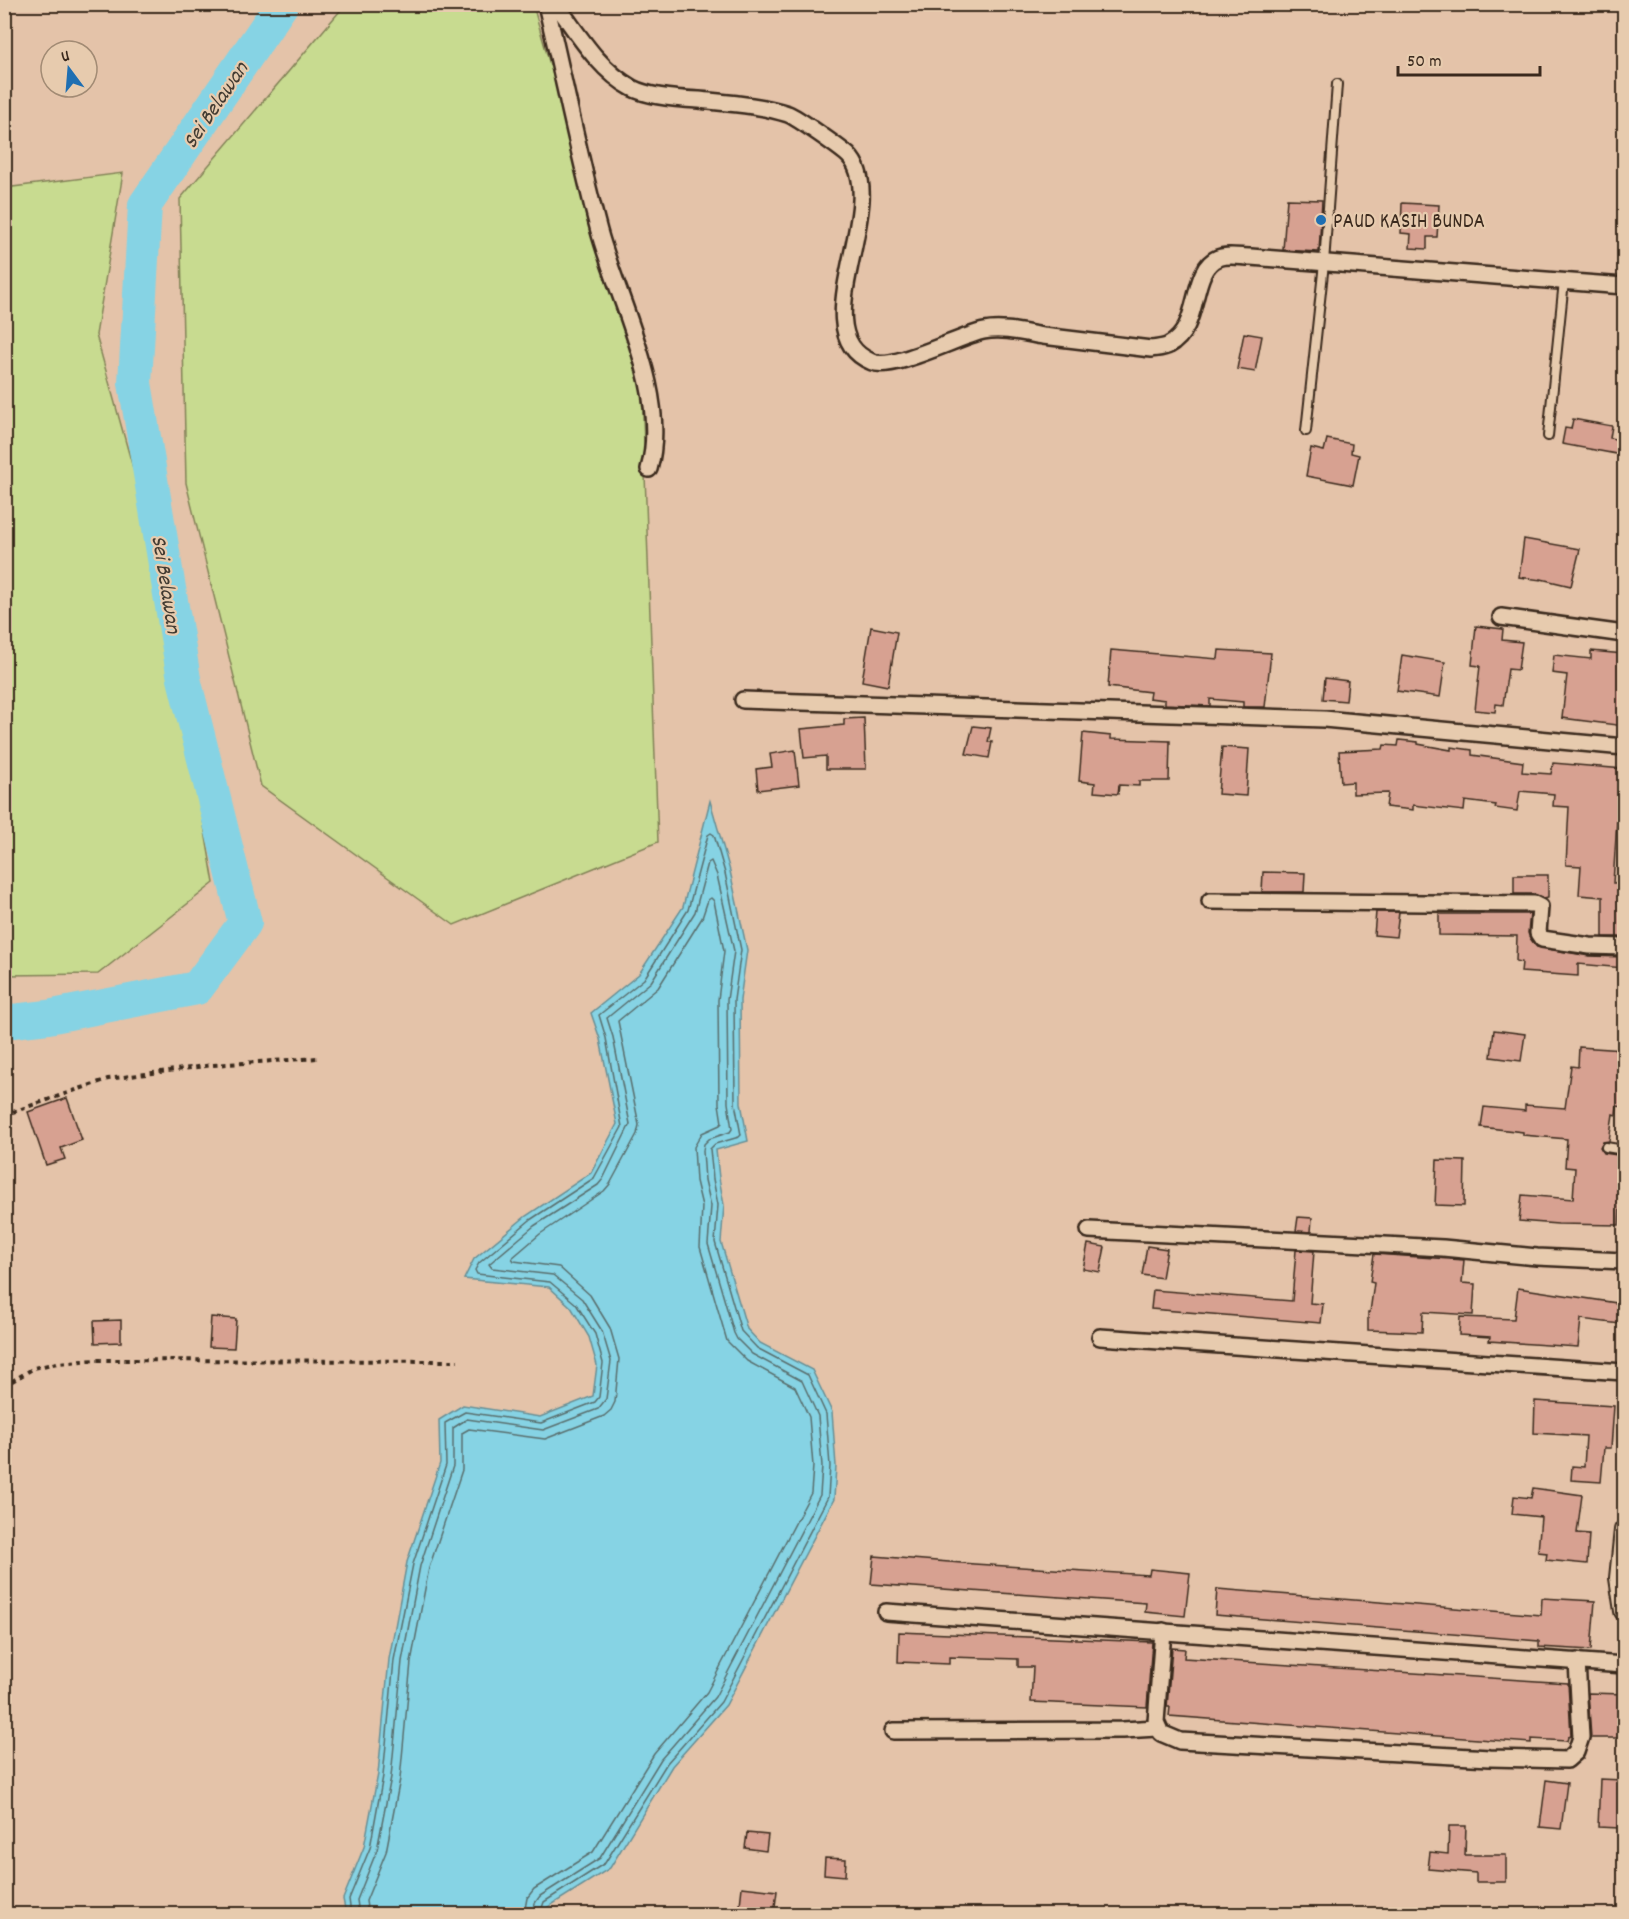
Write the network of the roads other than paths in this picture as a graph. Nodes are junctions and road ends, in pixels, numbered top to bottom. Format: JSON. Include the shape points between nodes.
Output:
{"nodes":[{"id":1,"x":546,"y":4,"type":"edge"},
{"id":2,"x":556,"y":4,"type":"edge"},
{"id":3,"x":1337,"y":84,"type":"dead end"},
{"id":4,"x":1324,"y":263,"type":"junction"},
{"id":5,"x":1564,"y":281,"type":"junction"},
{"id":6,"x":1624,"y":286,"type":"edge"},
{"id":7,"x":1306,"y":431,"type":"dead end"},
{"id":8,"x":1548,"y":436,"type":"dead end"},
{"id":9,"x":649,"y":469,"type":"dead end"},
{"id":10,"x":1501,"y":618,"type":"dead end"},
{"id":11,"x":1624,"y":634,"type":"edge"},
{"id":12,"x":743,"y":700,"type":"dead end"},
{"id":13,"x":1624,"y":747,"type":"edge"},
{"id":14,"x":1210,"y":901,"type":"dead end"},
{"id":15,"x":1624,"y":947,"type":"edge"},
{"id":16,"x":1606,"y":1147,"type":"dead end"},
{"id":17,"x":1624,"y":1150,"type":"edge"},
{"id":18,"x":1089,"y":1230,"type":"dead end"},
{"id":19,"x":1624,"y":1261,"type":"edge"},
{"id":20,"x":1100,"y":1337,"type":"dead end"},
{"id":21,"x":1624,"y":1372,"type":"edge"},
{"id":22,"x":1624,"y":1530,"type":"edge"},
{"id":23,"x":1624,"y":1611,"type":"edge"},
{"id":24,"x":886,"y":1612,"type":"dead end"},
{"id":25,"x":1163,"y":1631,"type":"junction"},
{"id":26,"x":1577,"y":1661,"type":"junction"},
{"id":27,"x":1624,"y":1665,"type":"edge"},
{"id":28,"x":1157,"y":1728,"type":"junction"},
{"id":29,"x":893,"y":1731,"type":"dead end"}],
"edges":[{"from":1,"to":9,"type":"street","via":[[600,232],[639,350],[651,400],[654,452]]},
{"from":2,"to":4,"type":"street","via":[[611,74],[634,89],[790,114],[850,157],[862,188],[843,316],[856,352],[873,363],[903,360],[985,331],[1151,350],[1169,345],[1179,337],[1193,313],[1199,284],[1216,259],[1251,256]]},
{"from":3,"to":4,"type":"lane"},
{"from":4,"to":5,"type":"street"},
{"from":4,"to":7,"type":"lane"},
{"from":5,"to":6,"type":"street"},
{"from":5,"to":8,"type":"lane"},
{"from":10,"to":11,"type":"street"},
{"from":12,"to":13,"type":"street","via":[[1324,719]]},
{"from":14,"to":15,"type":"street","via":[[1534,904],[1540,907],[1538,933],[1542,939]]},
{"from":16,"to":17,"type":"lane"},
{"from":18,"to":19,"type":"street"},
{"from":20,"to":21,"type":"street"},
{"from":22,"to":23,"type":"street","via":[[1619,1578]]},
{"from":24,"to":25,"type":"street"},
{"from":25,"to":26,"type":"street"},
{"from":25,"to":28,"type":"street"},
{"from":26,"to":27,"type":"street"},
{"from":26,"to":28,"type":"street","via":[[1581,1737],[1576,1752],[1567,1760],[1180,1741]]},
{"from":28,"to":29,"type":"street"}]}
